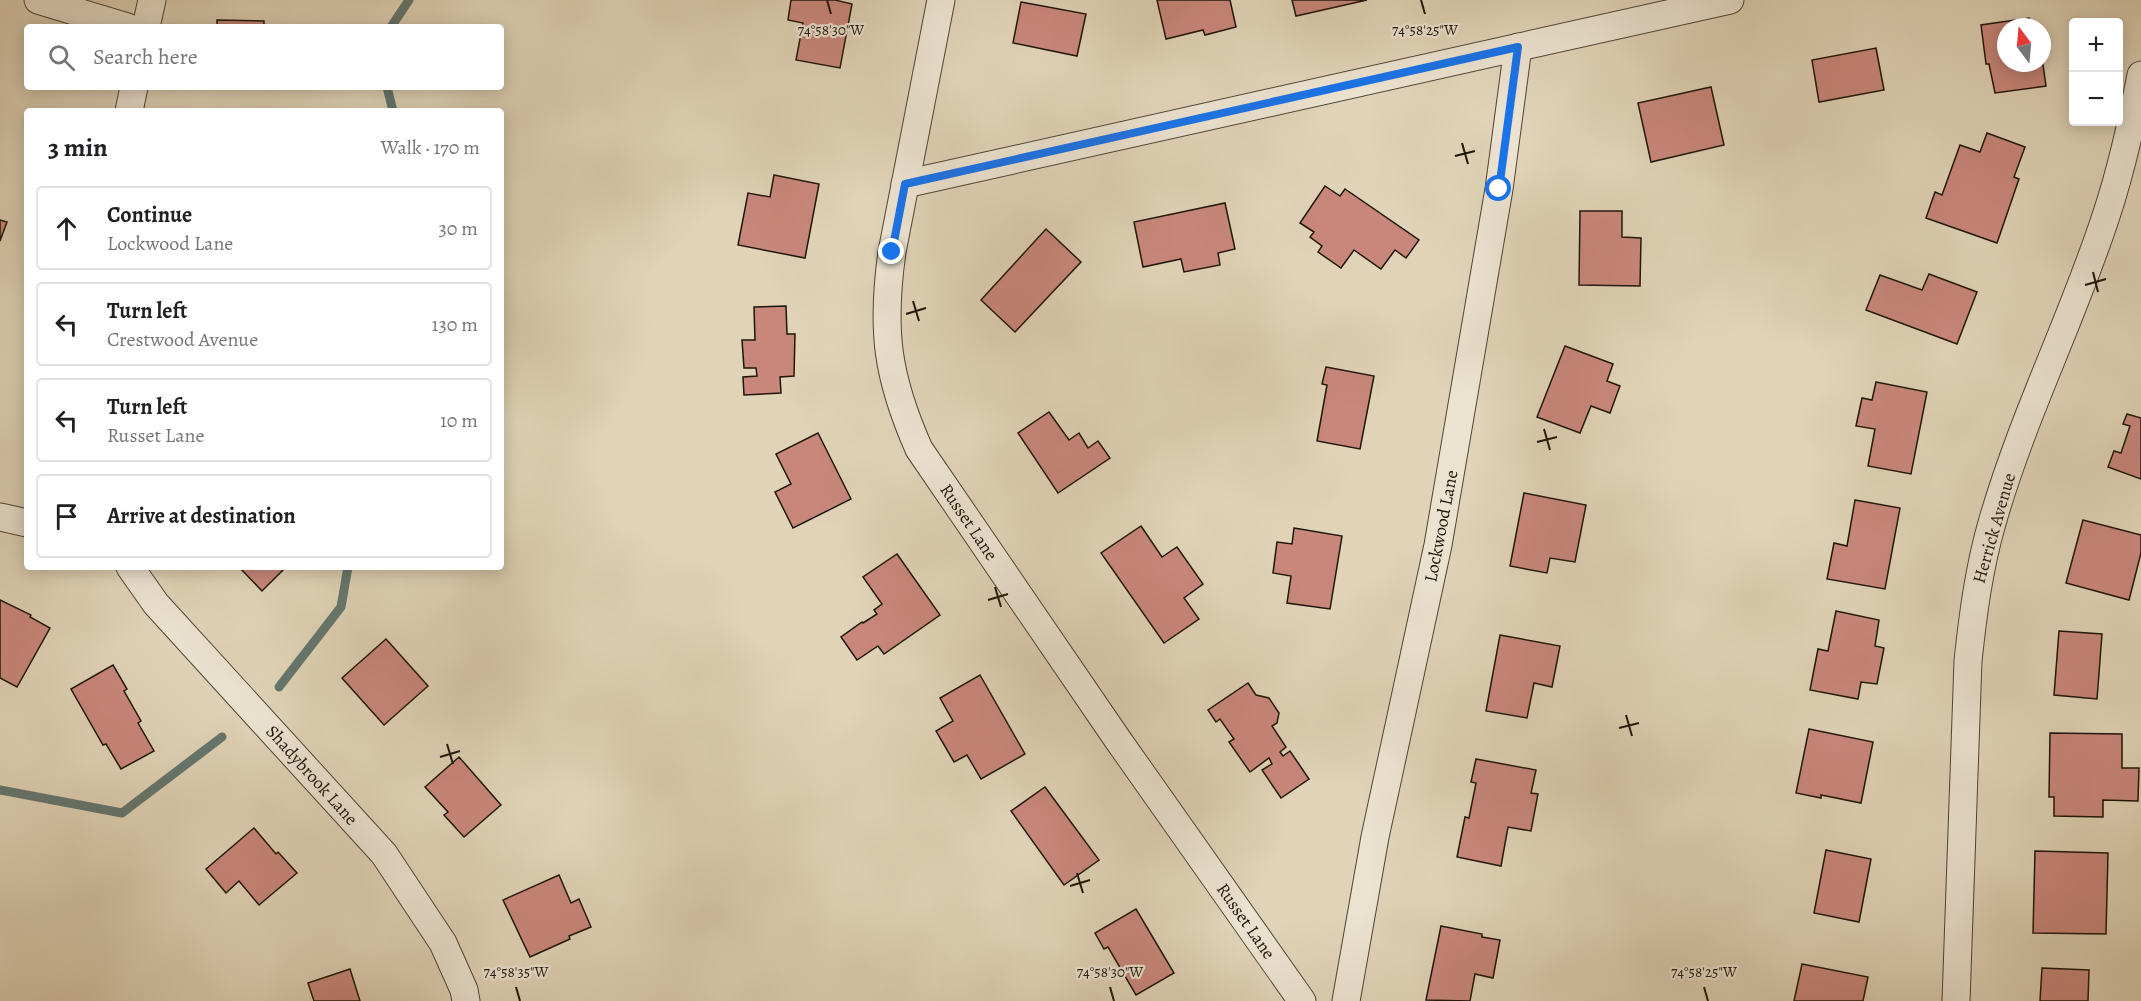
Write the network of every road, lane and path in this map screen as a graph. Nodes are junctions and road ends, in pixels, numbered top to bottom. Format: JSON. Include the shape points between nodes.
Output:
{"nodes":[{"id":1,"x":39,"y":0,"type":"edge"},
{"id":2,"x":152,"y":0,"type":"edge"},
{"id":3,"x":941,"y":0,"type":"edge"},
{"id":4,"x":1730,"y":0,"type":"edge"},
{"id":5,"x":117,"y":24,"type":"edge"},
{"id":6,"x":147,"y":24,"type":"edge"},
{"id":7,"x":1518,"y":47,"type":"junction"},
{"id":8,"x":2141,"y":75,"type":"edge"},
{"id":9,"x":133,"y":90,"type":"edge"},
{"id":10,"x":130,"y":108,"type":"edge"},
{"id":11,"x":905,"y":184,"type":"junction"},
{"id":12,"x":0,"y":517,"type":"edge"},
{"id":13,"x":24,"y":522,"type":"edge"},
{"id":14,"x":132,"y":570,"type":"edge"},
{"id":15,"x":466,"y":1001,"type":"edge"},
{"id":16,"x":1302,"y":1001,"type":"edge"},
{"id":17,"x":1346,"y":1001,"type":"edge"},
{"id":18,"x":1956,"y":1001,"type":"edge"}],
"edges":[{"from":1,"to":5,"type":"street"},
{"from":2,"to":6,"type":"street"},
{"from":3,"to":11,"type":"street","name":"Russet Lane"},
{"from":4,"to":7,"type":"street"},
{"from":7,"to":11,"type":"street"},
{"from":7,"to":17,"type":"street","name":"Lockwood Lane","via":[[1499,189],[1438,545],[1375,837]]},
{"from":8,"to":18,"type":"street","name":"Herrick Avenue","via":[[2106,216],[2015,455],[1981,567],[1968,661]]},
{"from":9,"to":10,"type":"street"},
{"from":11,"to":16,"type":"street","name":"Russet Lane","via":[[886,291],[886,332],[900,402],[919,449]]},
{"from":12,"to":13,"type":"street"},
{"from":14,"to":15,"type":"street","name":"Shadybrook Lane","via":[[156,604],[384,854],[442,943]]}]}
